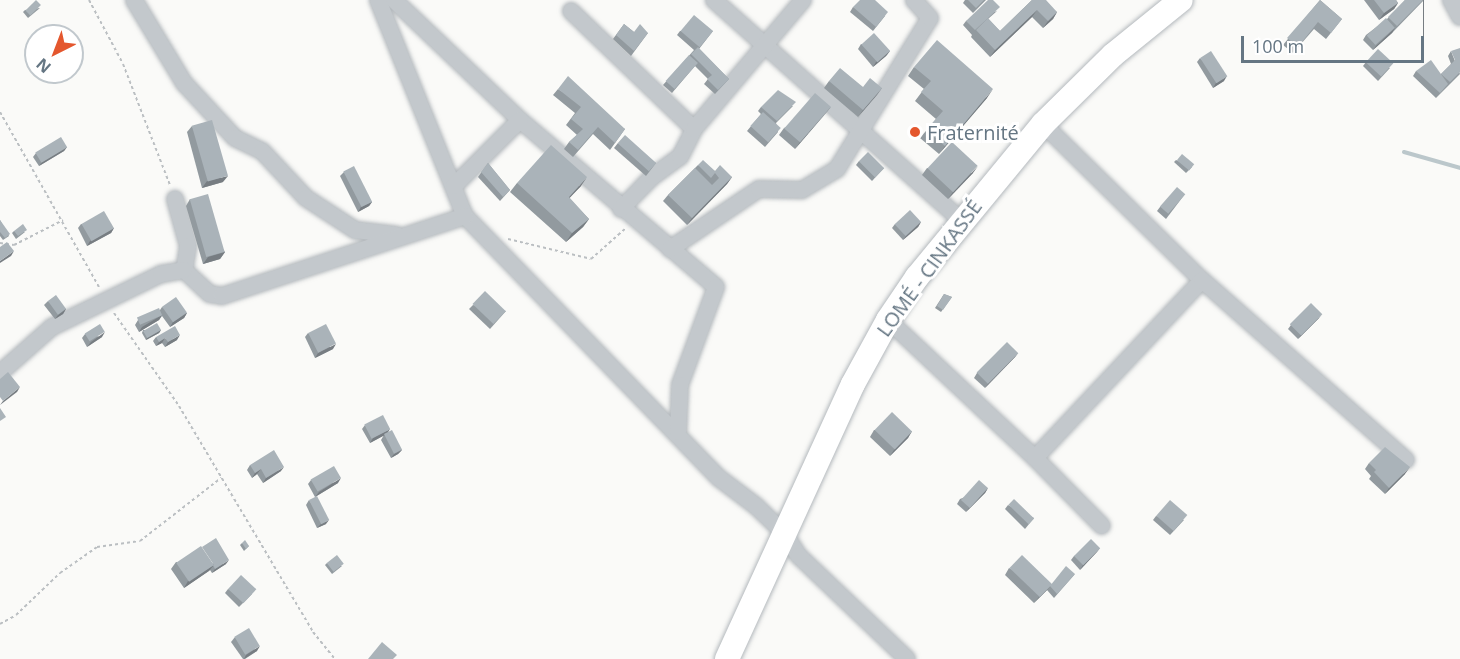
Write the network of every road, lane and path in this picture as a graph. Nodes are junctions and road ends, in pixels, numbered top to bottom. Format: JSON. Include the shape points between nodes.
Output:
{"nodes":[{"id":1,"x":89,"y":0,"type":"edge"},
{"id":2,"x":134,"y":0,"type":"edge"},
{"id":3,"x":378,"y":0,"type":"edge"},
{"id":4,"x":394,"y":0,"type":"edge"},
{"id":5,"x":714,"y":0,"type":"edge"},
{"id":6,"x":803,"y":0,"type":"edge"},
{"id":7,"x":914,"y":0,"type":"edge"},
{"id":8,"x":1181,"y":0,"type":"edge"},
{"id":9,"x":1451,"y":0,"type":"edge"},
{"id":10,"x":571,"y":11,"type":"dead end"},
{"id":11,"x":1460,"y":16,"type":"edge"},
{"id":12,"x":766,"y":48,"type":"junction"},
{"id":13,"x":0,"y":112,"type":"edge"},
{"id":14,"x":520,"y":120,"type":"junction"},
{"id":15,"x":1043,"y":124,"type":"junction"},
{"id":16,"x":694,"y":129,"type":"junction"},
{"id":17,"x":862,"y":132,"type":"junction"},
{"id":18,"x":454,"y":186,"type":"junction"},
{"id":19,"x":175,"y":199,"type":"joint"},
{"id":20,"x":621,"y":209,"type":"junction"},
{"id":21,"x":465,"y":216,"type":"junction"},
{"id":22,"x":63,"y":220,"type":"junction"},
{"id":23,"x":635,"y":220,"type":"junction"},
{"id":24,"x":961,"y":220,"type":"junction"},
{"id":25,"x":480,"y":231,"type":"junction"},
{"id":26,"x":404,"y":235,"type":"junction"},
{"id":27,"x":0,"y":243,"type":"edge"},
{"id":28,"x":670,"y":249,"type":"junction"},
{"id":29,"x":184,"y":270,"type":"junction"},
{"id":30,"x":1202,"y":280,"type":"junction"},
{"id":31,"x":105,"y":300,"type":"junction"},
{"id":32,"x":888,"y":320,"type":"junction"},
{"id":33,"x":0,"y":373,"type":"edge"},
{"id":34,"x":678,"y":432,"type":"junction"},
{"id":35,"x":1035,"y":458,"type":"junction"},
{"id":36,"x":1406,"y":460,"type":"edge"},
{"id":37,"x":221,"y":478,"type":"junction"},
{"id":38,"x":1102,"y":526,"type":"dead end"},
{"id":39,"x":785,"y":534,"type":"junction"},
{"id":40,"x":0,"y":624,"type":"edge"},
{"id":41,"x":335,"y":659,"type":"edge"},
{"id":42,"x":727,"y":659,"type":"edge"},
{"id":43,"x":907,"y":659,"type":"edge"}],
"edges":[{"from":1,"to":19,"type":"path","via":[[123,64]]},
{"from":2,"to":26,"type":"street","via":[[184,82],[235,138],[262,151],[306,198],[355,230]]},
{"from":3,"to":18,"type":"street"},
{"from":4,"to":14,"type":"street"},
{"from":5,"to":12,"type":"street"},
{"from":6,"to":12,"type":"street","via":[[781,22]]},
{"from":7,"to":17,"type":"street","via":[[930,18]]},
{"from":8,"to":15,"type":"highway","name":"LOMÉ - CINKASSÉ","via":[[1113,55]]},
{"from":9,"to":11,"type":"street"},
{"from":10,"to":16,"type":"street"},
{"from":12,"to":16,"type":"street"},
{"from":12,"to":17,"type":"street"},
{"from":13,"to":22,"type":"path"},
{"from":14,"to":18,"type":"street"},
{"from":14,"to":20,"type":"street"},
{"from":15,"to":24,"type":"highway","name":"LOMÉ - CINKASSÉ"},
{"from":15,"to":30,"type":"street"},
{"from":16,"to":20,"type":"street","via":[[680,158],[652,177]]},
{"from":17,"to":24,"type":"street"},
{"from":17,"to":28,"type":"street","via":[[837,169],[802,190],[759,189]]},
{"from":18,"to":21,"type":"street"},
{"from":19,"to":29,"type":"street","via":[[188,246]]},
{"from":20,"to":23,"type":"street"},
{"from":21,"to":25,"type":"street"},
{"from":21,"to":26,"type":"street"},
{"from":22,"to":27,"type":"path","via":[[14,245]]},
{"from":22,"to":31,"type":"path"},
{"from":23,"to":25,"type":"path","via":[[591,259],[562,255]]},
{"from":23,"to":28,"type":"street"},
{"from":24,"to":32,"type":"highway","name":"LOMÉ - CINKASSÉ"},
{"from":25,"to":34,"type":"street"},
{"from":26,"to":29,"type":"street","via":[[270,278],[232,296],[210,294]]},
{"from":28,"to":34,"type":"street","via":[[716,287],[680,385]]},
{"from":29,"to":31,"type":"street","via":[[161,274]]},
{"from":30,"to":35,"type":"street"},
{"from":30,"to":36,"type":"street"},
{"from":31,"to":33,"type":"street","via":[[52,327]]},
{"from":31,"to":37,"type":"path","via":[[179,406]]},
{"from":32,"to":35,"type":"street"},
{"from":32,"to":39,"type":"highway","name":"LOMÉ - CINKASSÉ","via":[[853,384]]},
{"from":34,"to":39,"type":"street","via":[[719,478]]},
{"from":35,"to":38,"type":"street"},
{"from":37,"to":40,"type":"path","via":[[140,541],[97,547]]},
{"from":37,"to":41,"type":"path","via":[[314,632]]},
{"from":39,"to":42,"type":"highway","name":"LOMÉ - CINKASSÉ"},
{"from":39,"to":43,"type":"street","via":[[799,556]]}]}
